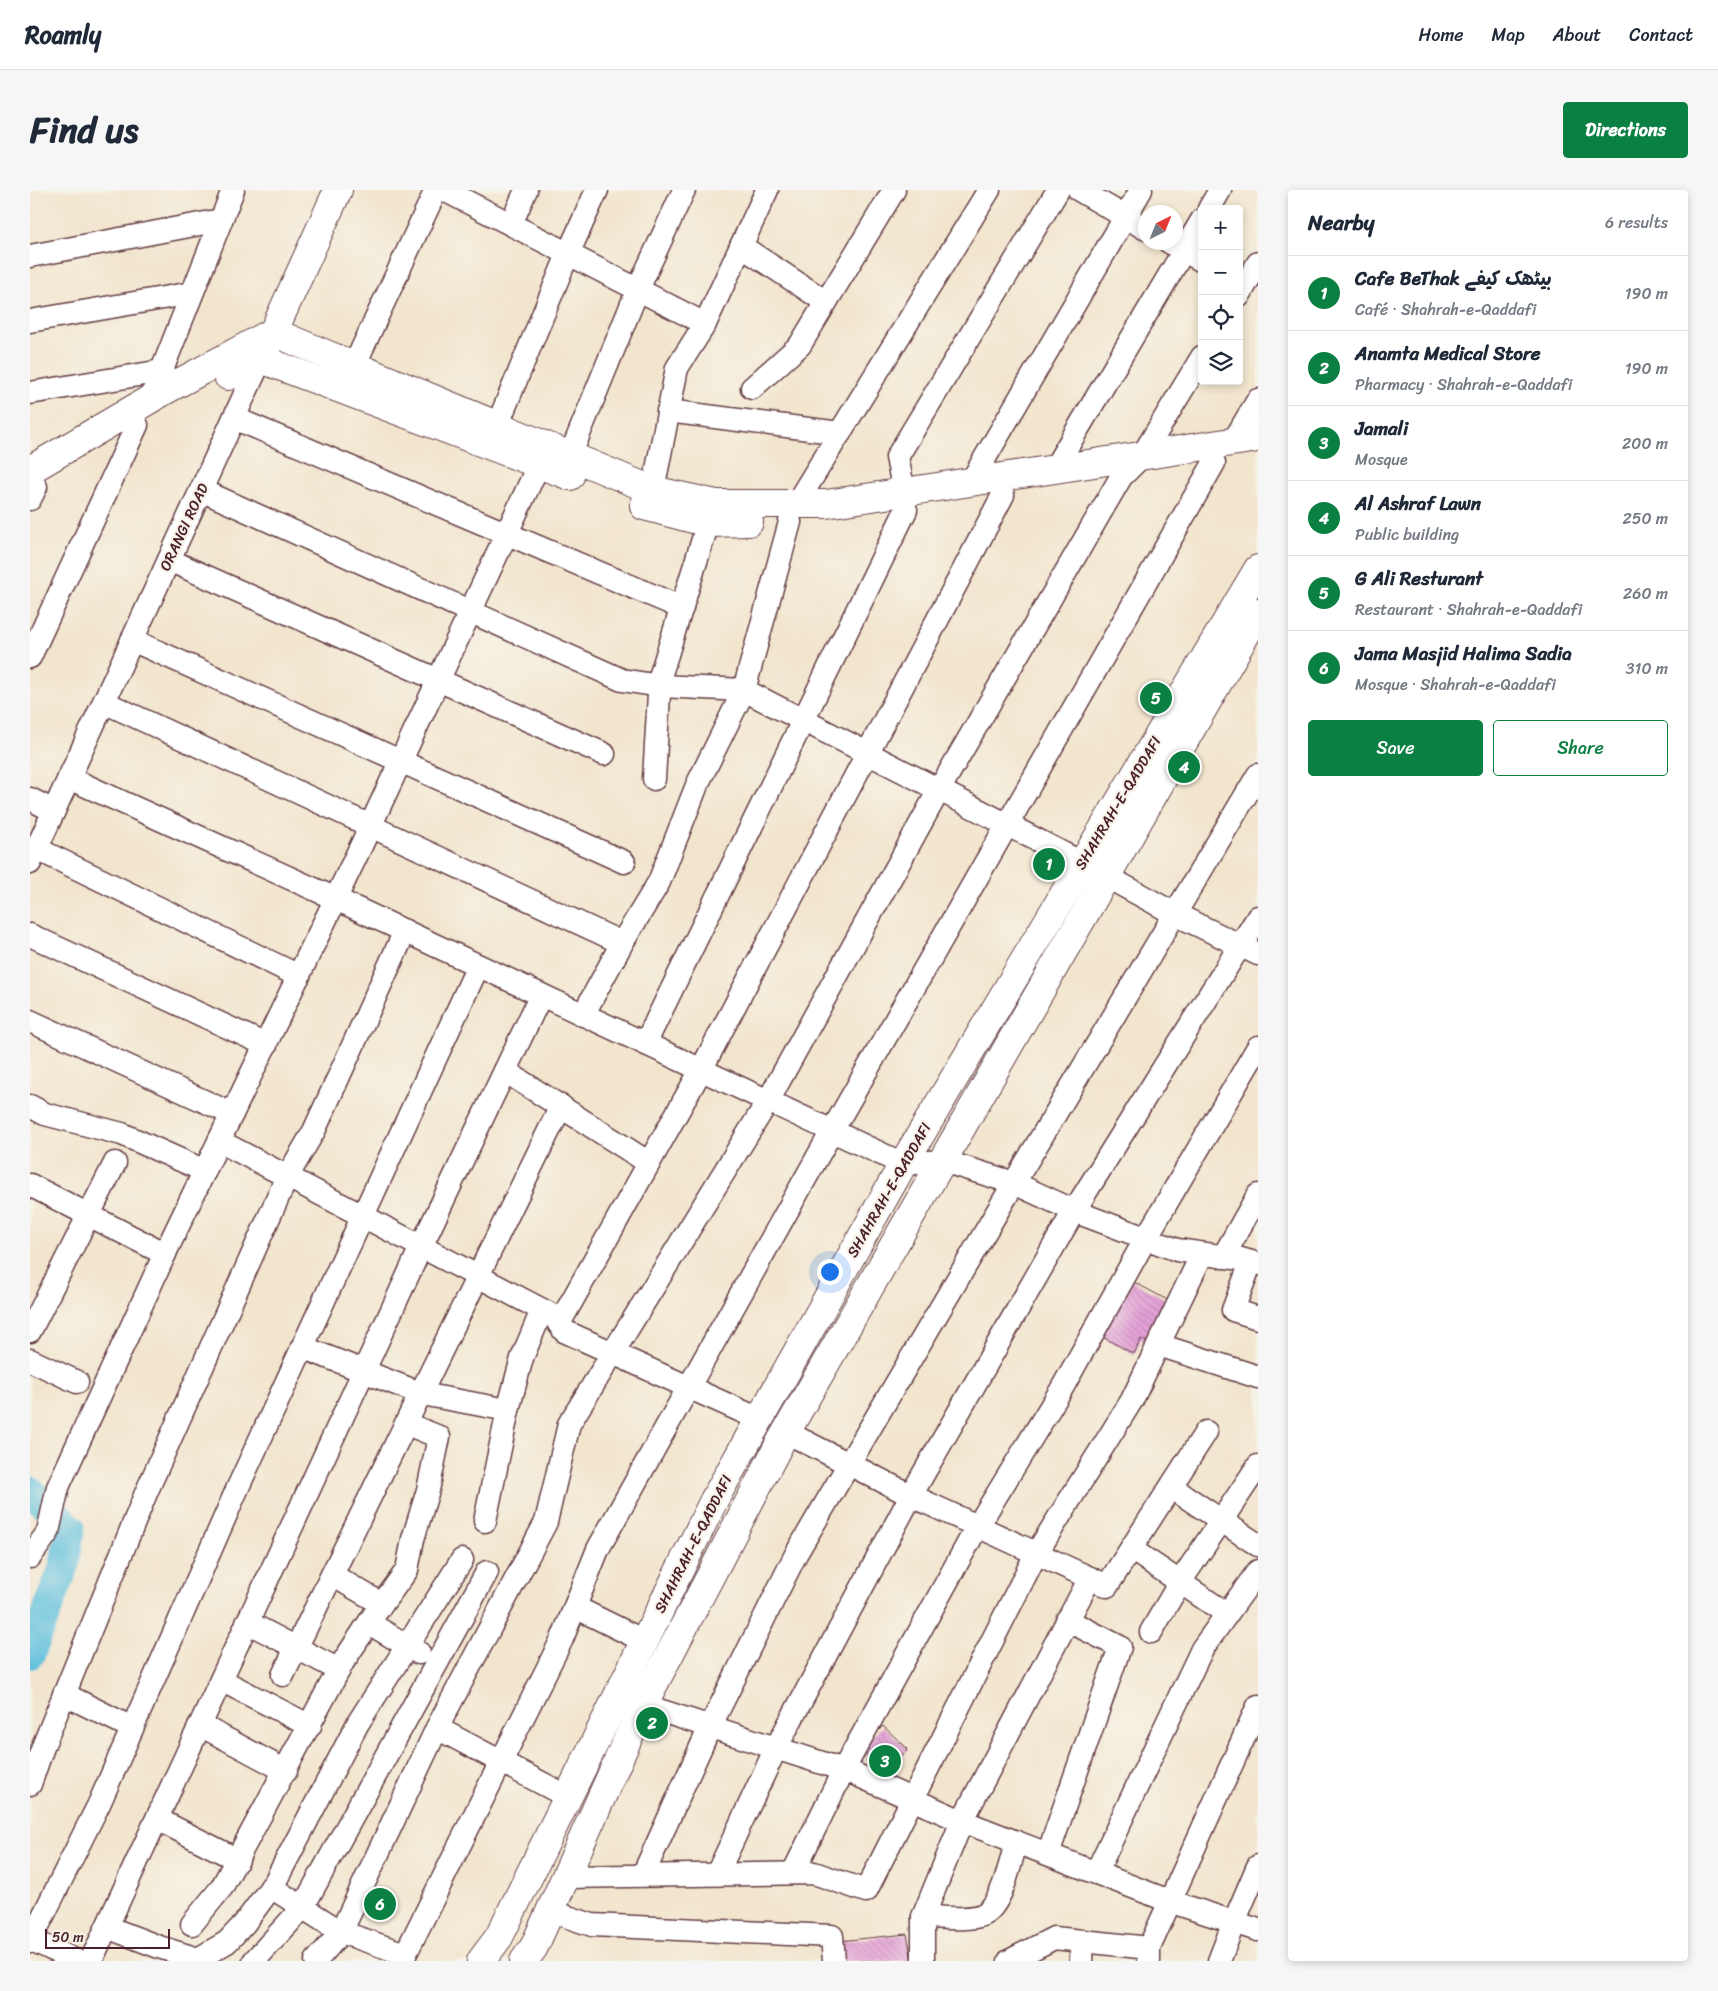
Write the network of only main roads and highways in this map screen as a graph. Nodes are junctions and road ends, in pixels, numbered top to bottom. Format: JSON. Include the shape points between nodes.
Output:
{"nodes":[{"id":1,"x":338,"y":190,"type":"edge"},
{"id":2,"x":274,"y":332,"type":"junction"},
{"id":3,"x":261,"y":359,"type":"junction"},
{"id":4,"x":1246,"y":440,"type":"edge"},
{"id":5,"x":42,"y":456,"type":"edge"},
{"id":6,"x":1258,"y":456,"type":"edge"},
{"id":7,"x":32,"y":486,"type":"edge"},
{"id":8,"x":651,"y":499,"type":"junction"},
{"id":9,"x":905,"y":501,"type":"junction"},
{"id":10,"x":793,"y":513,"type":"junction"},
{"id":11,"x":1258,"y":569,"type":"edge"},
{"id":12,"x":1255,"y":627,"type":"edge"},
{"id":13,"x":481,"y":1961,"type":"edge"},
{"id":14,"x":524,"y":1961,"type":"edge"}],
"edges":[{"from":1,"to":2,"type":"main road","name":"ORANGI ROAD"},
{"from":2,"to":3,"type":"main road","name":"ORANGI ROAD"},
{"from":2,"to":5,"type":"main road"},
{"from":2,"to":8,"type":"main road","via":[[570,456]]},
{"from":3,"to":7,"type":"main road","via":[[175,403]]},
{"from":3,"to":8,"type":"main road","via":[[539,464]]},
{"from":4,"to":9,"type":"main road","via":[[971,482]]},
{"from":5,"to":7,"type":"main road"},
{"from":6,"to":9,"type":"main road","via":[[1003,496]]},
{"from":8,"to":10,"type":"main road"},
{"from":8,"to":10,"type":"main road","via":[[708,523]]},
{"from":9,"to":10,"type":"main road","via":[[833,522]]},
{"from":11,"to":13,"type":"main road","name":"SHAHRAH-E-QADDAFI","via":[[903,1164],[714,1500],[499,1937]]},
{"from":12,"to":14,"type":"main road","name":"SHAHRAH-E-QADDAFI","via":[[1106,876],[786,1432],[643,1704],[534,1948]]}]}
